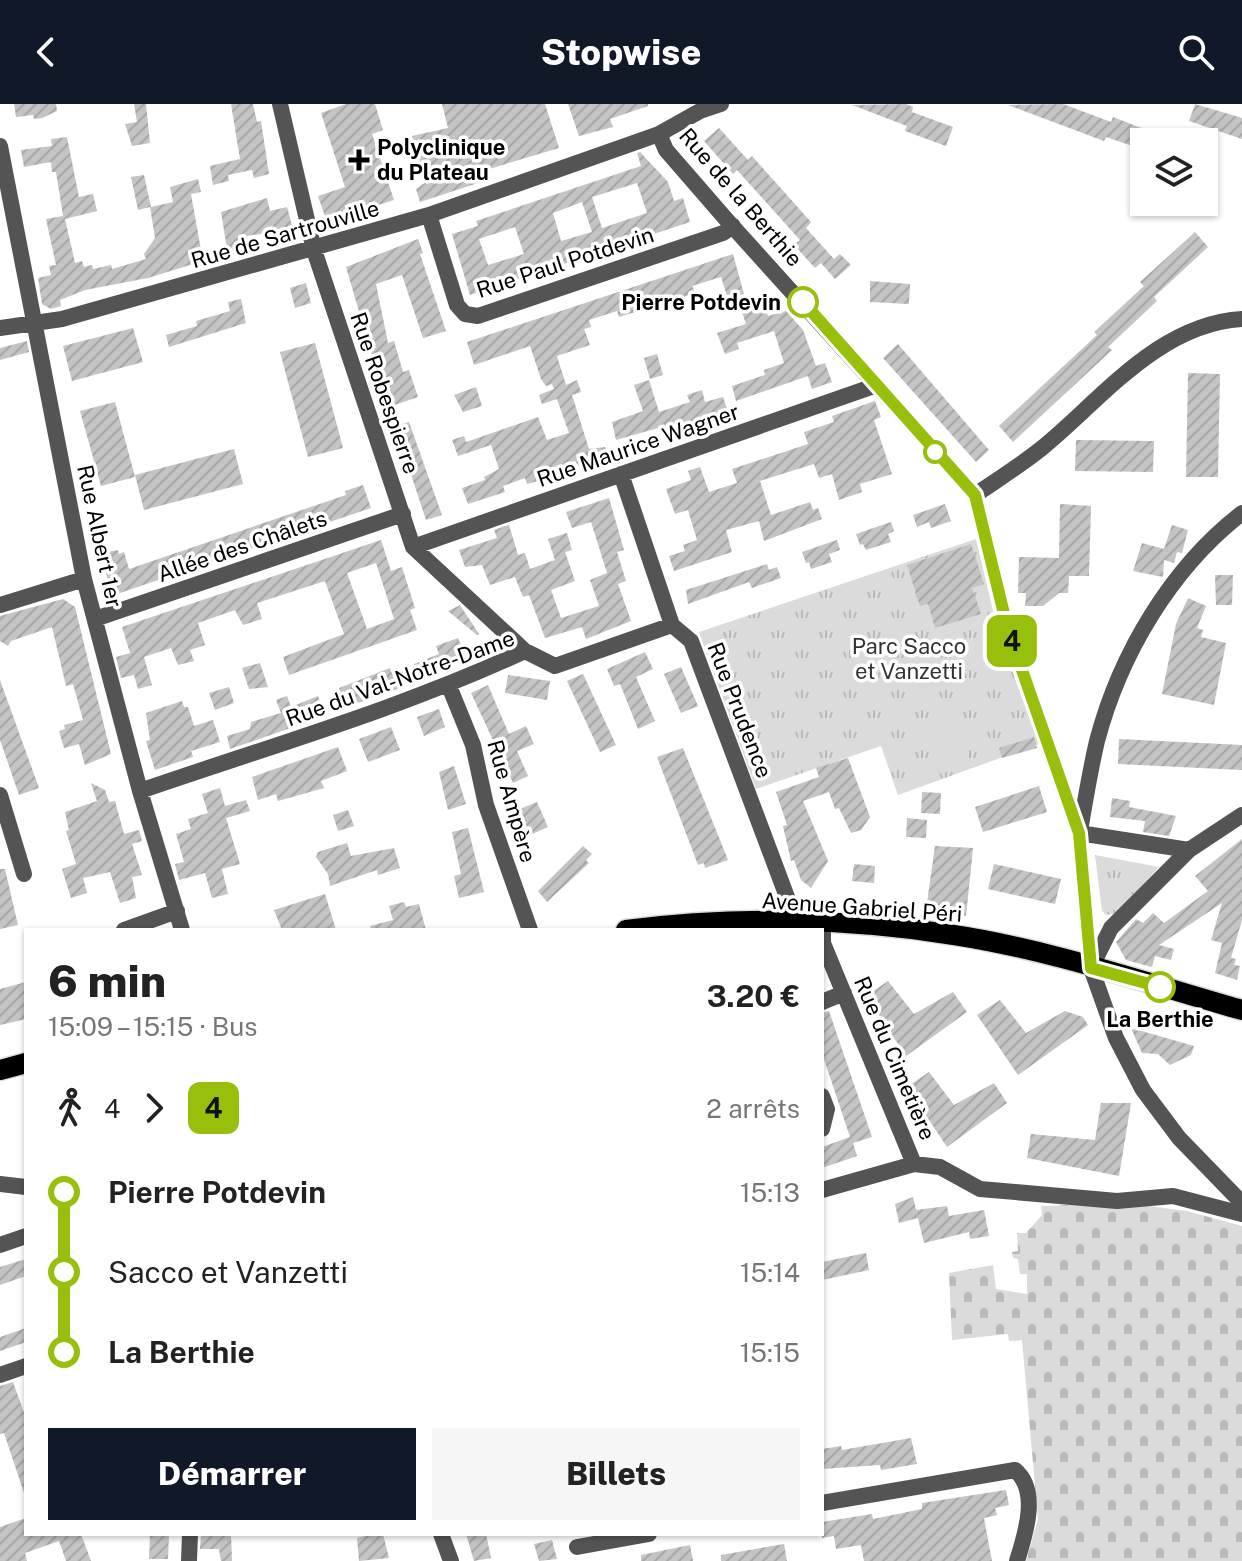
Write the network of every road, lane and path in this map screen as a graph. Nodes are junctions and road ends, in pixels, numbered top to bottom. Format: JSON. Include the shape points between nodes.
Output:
{"nodes":[{"id":1,"x":280,"y":104,"type":"edge"},
{"id":2,"x":721,"y":104,"type":"edge"},
{"id":3,"x":699,"y":107,"type":"edge"},
{"id":4,"x":659,"y":134,"type":"junction"},
{"id":5,"x":0,"y":146,"type":"edge"},
{"id":6,"x":429,"y":215,"type":"junction"},
{"id":7,"x":733,"y":226,"type":"junction"},
{"id":8,"x":314,"y":250,"type":"junction"},
{"id":9,"x":1242,"y":319,"type":"edge"},
{"id":10,"x":36,"y":321,"type":"junction"},
{"id":11,"x":0,"y":328,"type":"edge"},
{"id":12,"x":877,"y":385,"type":"junction"},
{"id":13,"x":621,"y":474,"type":"junction"},
{"id":14,"x":975,"y":495,"type":"junction"},
{"id":15,"x":403,"y":514,"type":"junction"},
{"id":16,"x":1238,"y":523,"type":"edge"},
{"id":17,"x":413,"y":547,"type":"junction"},
{"id":18,"x":84,"y":579,"type":"junction"},
{"id":19,"x":0,"y":605,"type":"edge"},
{"id":20,"x":95,"y":619,"type":"junction"},
{"id":21,"x":672,"y":625,"type":"junction"},
{"id":22,"x":525,"y":651,"type":"junction"},
{"id":23,"x":449,"y":686,"type":"junction"},
{"id":24,"x":140,"y":791,"type":"junction"},
{"id":25,"x":0,"y":795,"type":"edge"},
{"id":26,"x":1242,"y":815,"type":"edge"},
{"id":27,"x":1079,"y":833,"type":"junction"},
{"id":28,"x":1189,"y":850,"type":"junction"},
{"id":29,"x":24,"y":874,"type":"dead end"},
{"id":30,"x":177,"y":911,"type":"junction"},
{"id":31,"x":791,"y":922,"type":"junction"},
{"id":32,"x":823,"y":923,"type":"junction"},
{"id":33,"x":130,"y":928,"type":"edge"},
{"id":34,"x":181,"y":928,"type":"edge"},
{"id":35,"x":529,"y":928,"type":"edge"},
{"id":36,"x":659,"y":928,"type":"edge"},
{"id":37,"x":823,"y":928,"type":"edge"},
{"id":38,"x":824,"y":945,"type":"edge"},
{"id":39,"x":1091,"y":968,"type":"junction"},
{"id":40,"x":844,"y":993,"type":"junction"},
{"id":41,"x":824,"y":1001,"type":"edge"},
{"id":42,"x":1242,"y":1010,"type":"edge"},
{"id":43,"x":24,"y":1064,"type":"edge"},
{"id":44,"x":0,"y":1070,"type":"edge"},
{"id":45,"x":824,"y":1101,"type":"edge"},
{"id":46,"x":824,"y":1121,"type":"edge"},
{"id":47,"x":914,"y":1164,"type":"junction"},
{"id":48,"x":0,"y":1184,"type":"edge"},
{"id":49,"x":24,"y":1187,"type":"edge"},
{"id":50,"x":824,"y":1189,"type":"edge"},
{"id":51,"x":1233,"y":1202,"type":"edge"},
{"id":52,"x":1242,"y":1214,"type":"edge"},
{"id":53,"x":24,"y":1237,"type":"edge"},
{"id":54,"x":0,"y":1245,"type":"edge"},
{"id":55,"x":24,"y":1367,"type":"edge"},
{"id":56,"x":0,"y":1375,"type":"edge"},
{"id":57,"x":824,"y":1503,"type":"edge"},
{"id":58,"x":190,"y":1536,"type":"edge"},
{"id":59,"x":442,"y":1536,"type":"edge"},
{"id":60,"x":638,"y":1536,"type":"edge"},
{"id":61,"x":577,"y":1547,"type":"edge"},
{"id":62,"x":189,"y":1561,"type":"edge"},
{"id":63,"x":451,"y":1561,"type":"edge"},
{"id":64,"x":1017,"y":1561,"type":"edge"}],
"edges":[{"from":1,"to":8,"type":"street","name":"Rue Robespierre"},
{"from":2,"to":3,"type":"street","name":"Rue de Sartrouville"},
{"from":3,"to":4,"type":"street","name":"Rue de Sartrouville"},
{"from":4,"to":6,"type":"street","name":"Rue de Sartrouville"},
{"from":4,"to":7,"type":"street","name":"Rue de la Berthie","via":[[666,150]]},
{"from":5,"to":10,"type":"street","name":"Rue Albert 1er"},
{"from":6,"to":7,"type":"street","name":"Rue Paul Potdevin","via":[[457,305],[465,314],[478,316]]},
{"from":6,"to":8,"type":"street","name":"Rue de Sartrouville"},
{"from":7,"to":12,"type":"street","name":"Rue de la Berthie"},
{"from":8,"to":10,"type":"street","name":"Rue de Sartrouville","via":[[62,319]]},
{"from":8,"to":15,"type":"street","name":"Rue Robespierre"},
{"from":9,"to":14,"type":"street","via":[[1191,333],[1134,364],[1041,449]]},
{"from":10,"to":11,"type":"street","name":"Rue de Sartrouville"},
{"from":10,"to":18,"type":"street","name":"Rue Albert 1er"},
{"from":12,"to":13,"type":"street","name":"Rue Maurice Wagner"},
{"from":12,"to":14,"type":"street","name":"Rue de la Berthie"},
{"from":13,"to":17,"type":"street","name":"Rue Maurice Wagner"},
{"from":13,"to":21,"type":"street","name":"Rue Prudence"},
{"from":14,"to":27,"type":"street","name":"Rue de la Berthie","via":[[1008,630]]},
{"from":15,"to":17,"type":"street","name":"Rue Robespierre"},
{"from":15,"to":20,"type":"street","name":"Allée des Châlets"},
{"from":16,"to":27,"type":"street","via":[[1165,594],[1130,653],[1097,740]]},
{"from":17,"to":22,"type":"street"},
{"from":18,"to":19,"type":"street"},
{"from":18,"to":20,"type":"street","name":"Rue Albert 1er"},
{"from":20,"to":24,"type":"street","name":"Rue Albert 1er"},
{"from":21,"to":22,"type":"street","name":"Rue du Val-Notre-Dame","via":[[555,666]]},
{"from":21,"to":31,"type":"street","name":"Rue Prudence","via":[[691,641],[790,905]]},
{"from":22,"to":23,"type":"street","name":"Rue du Val-Notre-Dame"},
{"from":23,"to":24,"type":"street","name":"Rue du Val-Notre-Dame"},
{"from":23,"to":35,"type":"street","name":"Rue Ampère","via":[[473,745],[486,805]]},
{"from":24,"to":30,"type":"street","name":"Rue Albert 1er"},
{"from":25,"to":29,"type":"street"},
{"from":26,"to":28,"type":"street"},
{"from":27,"to":28,"type":"street"},
{"from":27,"to":39,"type":"street","name":"Rue de la Berthie"},
{"from":28,"to":39,"type":"street","via":[[1111,928]]},
{"from":30,"to":33,"type":"street"},
{"from":30,"to":34,"type":"street","name":"Rue Albert 1er"},
{"from":31,"to":32,"type":"main road","name":"Avenue Gabriel Péri"},
{"from":31,"to":36,"type":"main road","name":"Avenue Gabriel Péri"},
{"from":32,"to":37,"type":"street","name":"Rue du Cimetière"},
{"from":32,"to":39,"type":"main road","name":"Avenue Gabriel Péri","via":[[954,935]]},
{"from":38,"to":40,"type":"street","name":"Rue du Cimetière"},
{"from":39,"to":42,"type":"main road","name":"Avenue Gabriel Péri"},
{"from":39,"to":51,"type":"street","name":"Rue de la Berthie","via":[[1116,1038],[1143,1090]]},
{"from":40,"to":41,"type":"street"},
{"from":40,"to":47,"type":"street","name":"Rue du Cimetière"},
{"from":43,"to":44,"type":"main road"},
{"from":45,"to":46,"type":"street"},
{"from":47,"to":50,"type":"street"},
{"from":47,"to":51,"type":"street","name":"Rue du Cimetière","via":[[940,1167],[980,1189],[1117,1201],[1173,1196]]},
{"from":48,"to":49,"type":"street"},
{"from":51,"to":52,"type":"street","name":"Rue du Cimetière"},
{"from":53,"to":54,"type":"street"},
{"from":55,"to":56,"type":"street"},
{"from":57,"to":64,"type":"street","via":[[1015,1470],[1023,1477],[1029,1516]]},
{"from":58,"to":62,"type":"street"},
{"from":59,"to":63,"type":"street"},
{"from":60,"to":61,"type":"street"}]}
